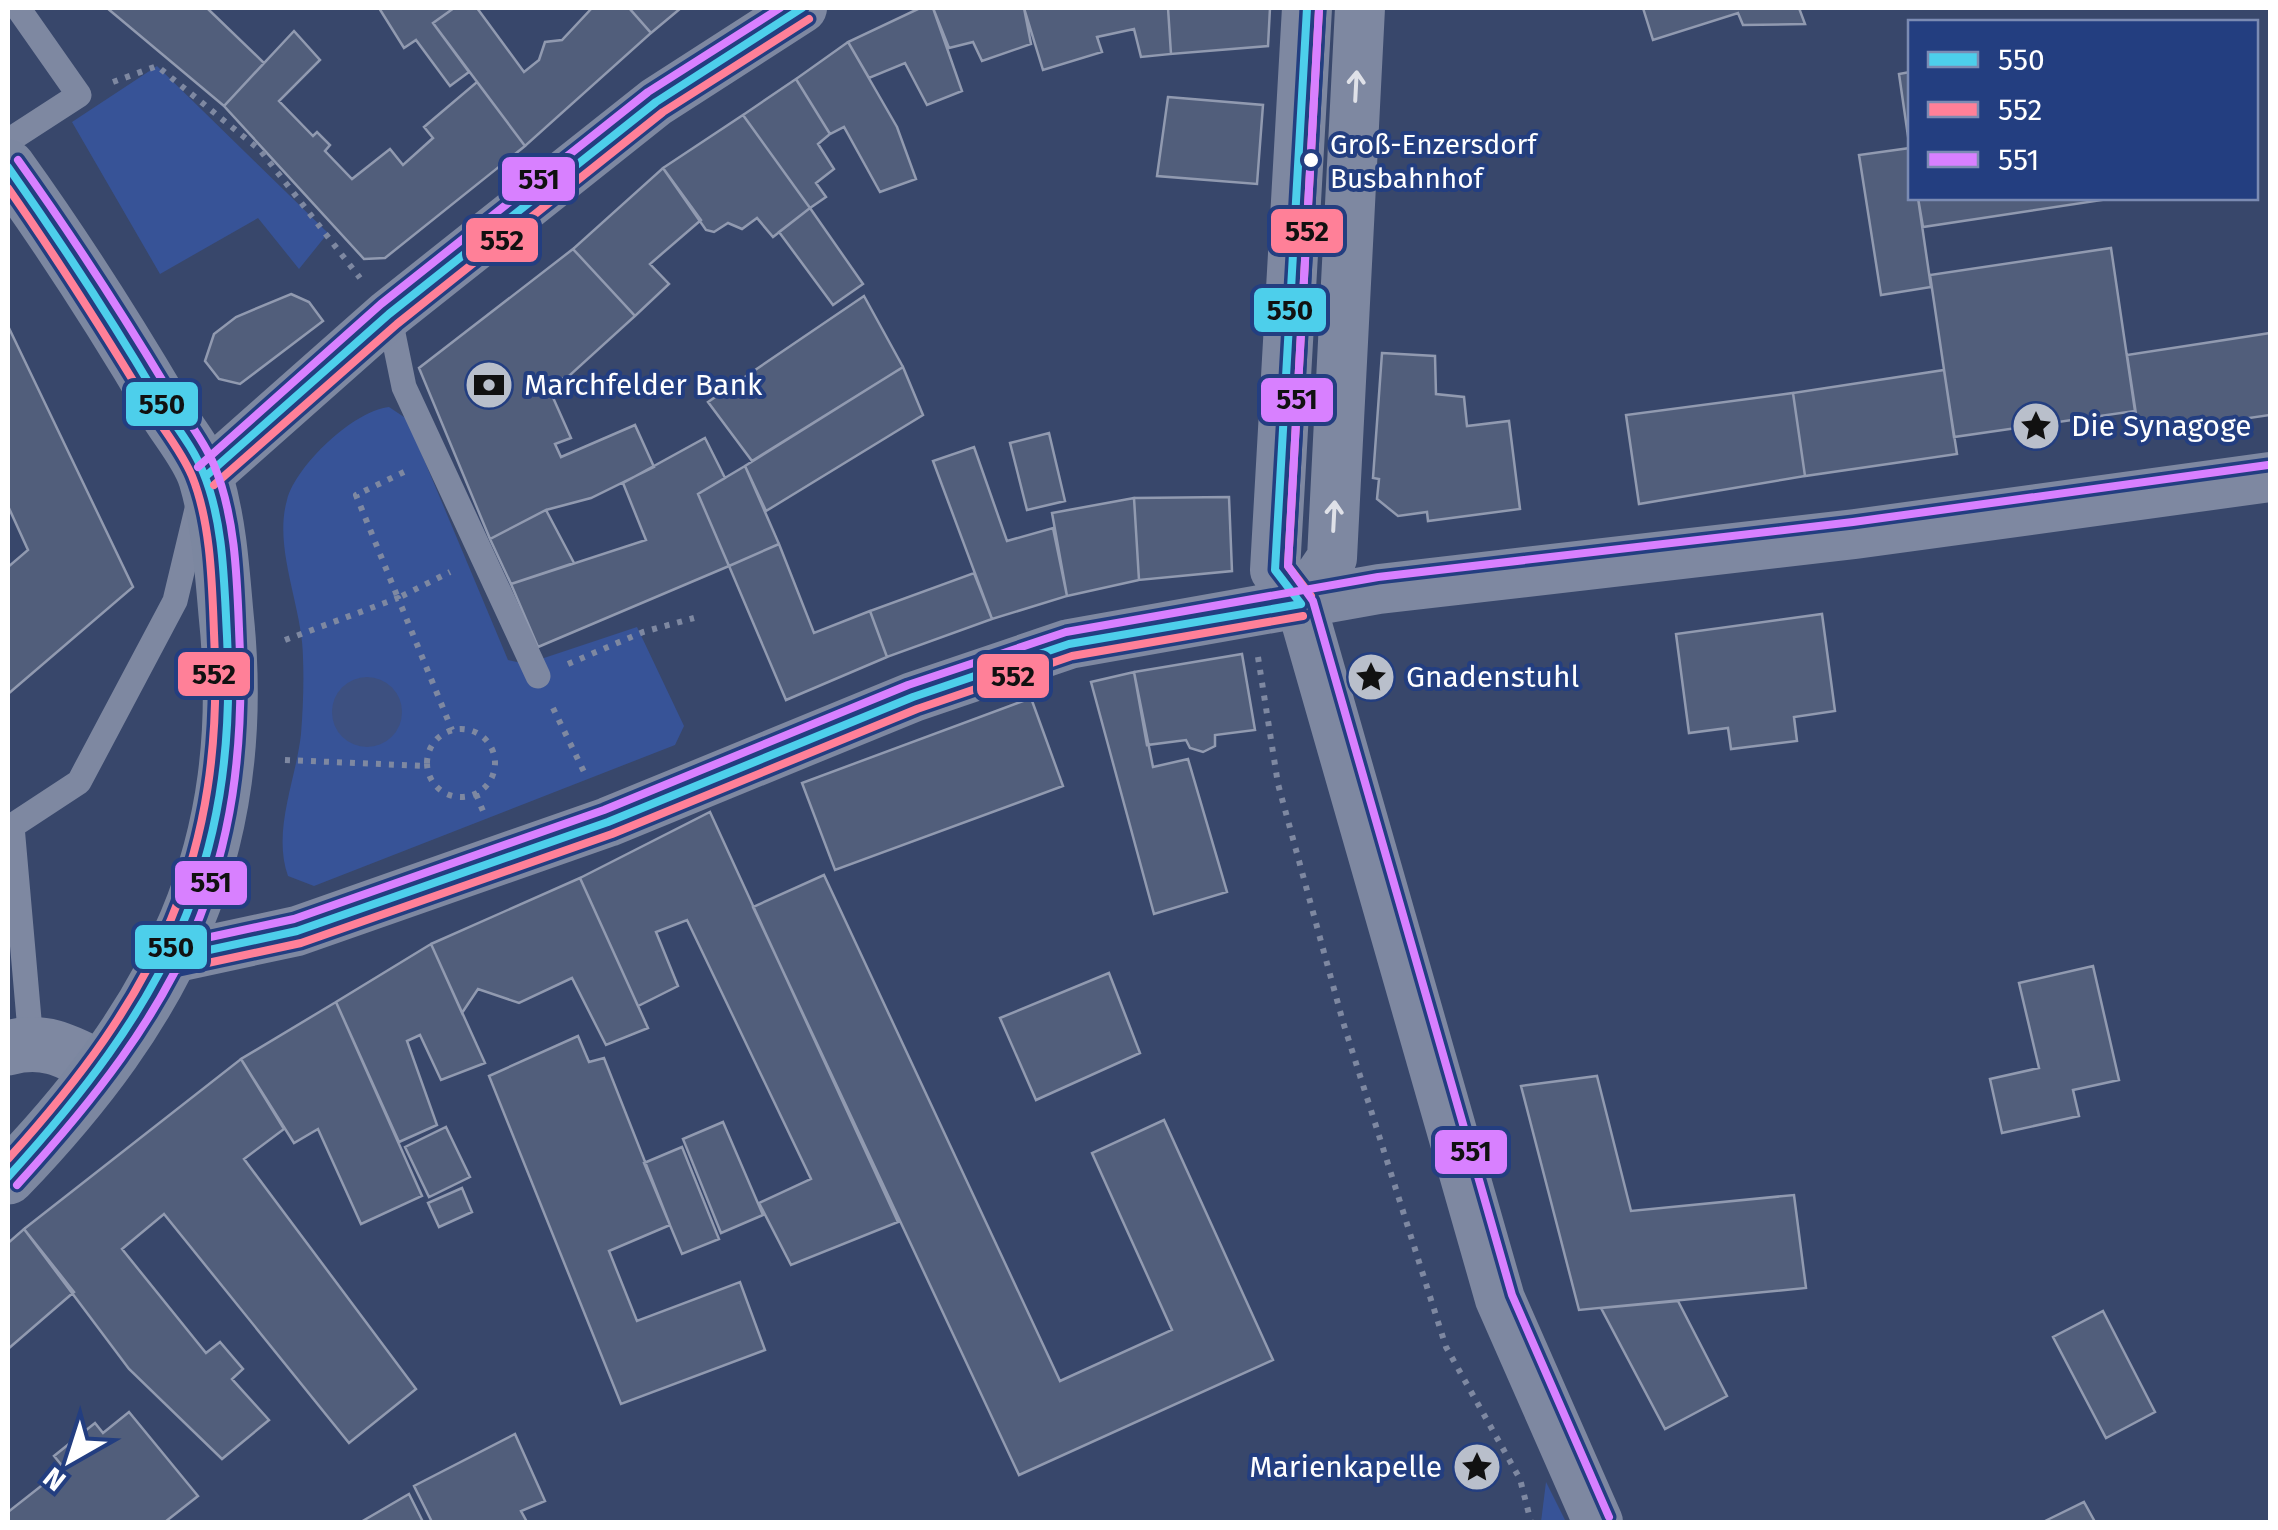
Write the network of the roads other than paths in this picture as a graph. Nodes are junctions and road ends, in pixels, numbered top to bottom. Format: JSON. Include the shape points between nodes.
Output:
{"nodes":[{"id":1,"x":18,"y":8,"type":"edge"},
{"id":2,"x":802,"y":8,"type":"edge"},
{"id":3,"x":1307,"y":8,"type":"edge"},
{"id":4,"x":1360,"y":8,"type":"edge"},
{"id":5,"x":8,"y":140,"type":"edge"},
{"id":6,"x":8,"y":167,"type":"edge"},
{"id":7,"x":388,"y":314,"type":"junction"},
{"id":8,"x":206,"y":476,"type":"junction"},
{"id":9,"x":2270,"y":478,"type":"edge"},
{"id":10,"x":1301,"y":604,"type":"junction"},
{"id":11,"x":538,"y":676,"type":"road end"},
{"id":12,"x":9,"y":825,"type":"edge"},
{"id":13,"x":172,"y":958,"type":"junction"},
{"id":14,"x":20,"y":1045,"type":"edge"},
{"id":15,"x":100,"y":1068,"type":"junction"},
{"id":16,"x":26,"y":1143,"type":"edge"},
{"id":17,"x":8,"y":1177,"type":"edge"},
{"id":18,"x":1598,"y":1522,"type":"edge"}],
"edges":[{"from":1,"to":5,"type":"lane","via":[[80,95]]},
{"from":2,"to":7,"type":"street","via":[[656,102]]},
{"from":3,"to":10,"type":"street","via":[[1274,570]]},
{"from":10,"to":4,"type":"street","one_way":true,"via":[[1332,558]]},
{"from":6,"to":8,"type":"main road","via":[[78,263]]},
{"from":7,"to":8,"type":"street"},
{"from":7,"to":11,"type":"lane","via":[[404,387]]},
{"from":8,"to":12,"type":"lane","via":[[174,602],[79,782]]},
{"from":8,"to":13,"type":"main road","via":[[232,674],[229,762],[217,833]]},
{"from":9,"to":10,"type":"street"},
{"from":10,"to":13,"type":"street","via":[[1069,644],[913,697],[608,822],[298,931]]},
{"from":10,"to":18,"type":"street","via":[[1500,1299]]},
{"from":12,"to":14,"type":"lane"},
{"from":13,"to":15,"type":"main road"},
{"from":14,"to":15,"type":"street","via":[[55,1045]]},
{"from":15,"to":16,"type":"main road"},
{"from":16,"to":17,"type":"main road"}]}
